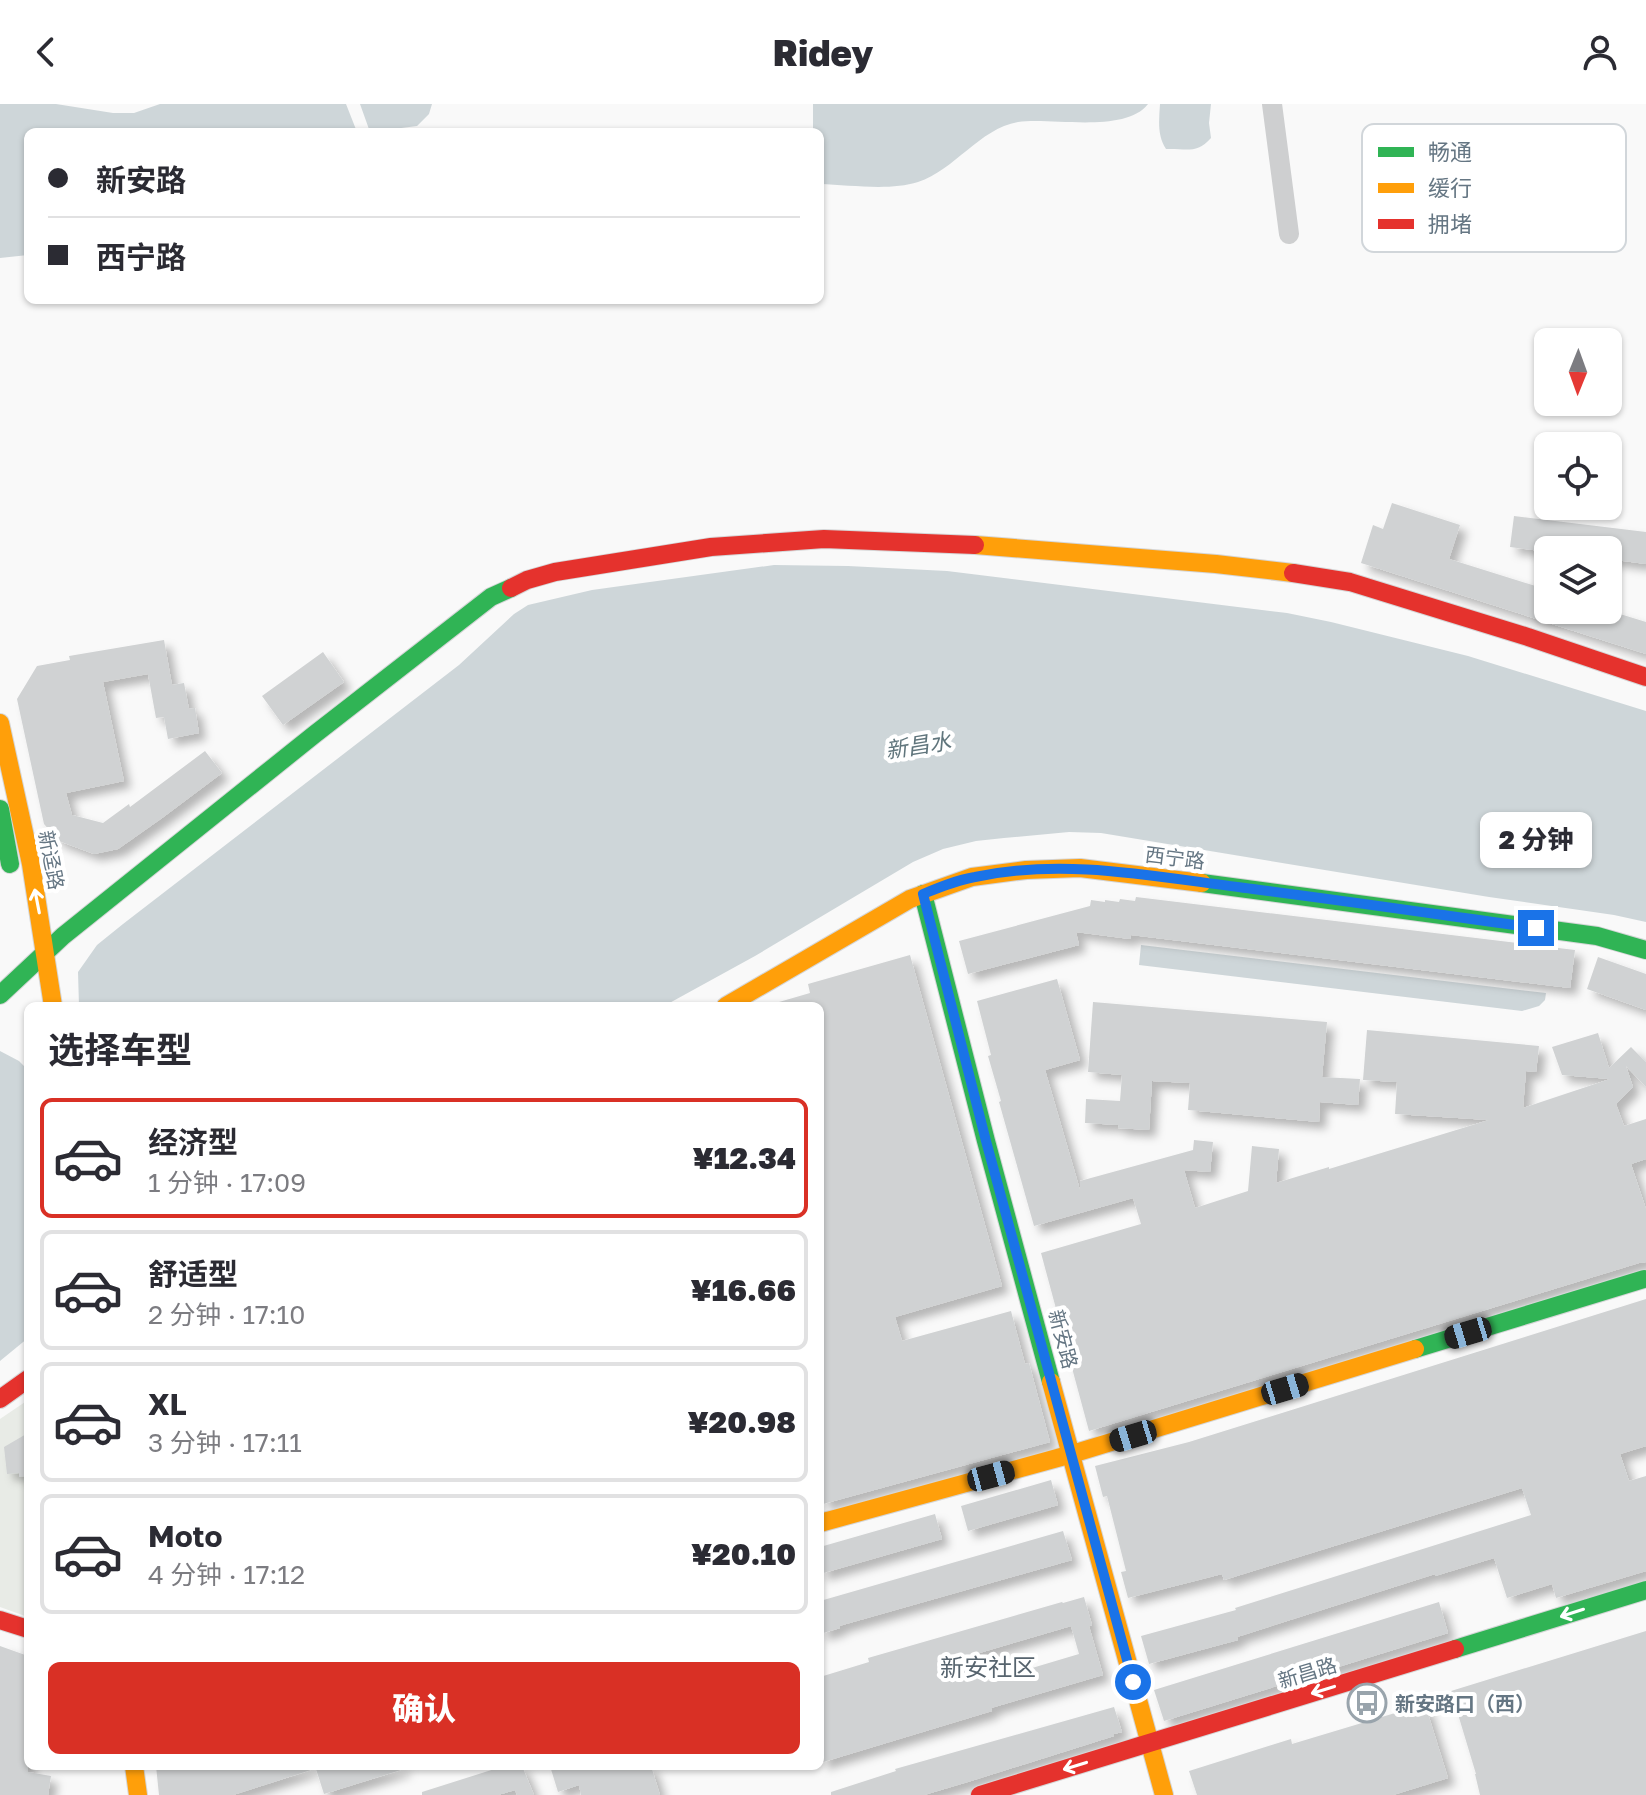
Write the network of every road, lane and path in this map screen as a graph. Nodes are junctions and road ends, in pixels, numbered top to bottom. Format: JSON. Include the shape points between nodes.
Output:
{"nodes":[{"id":1,"x":1272,"y":104,"type":"edge"},
{"id":2,"x":1289,"y":234,"type":"dead end"},
{"id":3,"x":1646,"y":677,"type":"edge"},
{"id":4,"x":0,"y":723,"type":"edge"},
{"id":5,"x":13,"y":801,"type":"edge"},
{"id":6,"x":0,"y":812,"type":"edge"},
{"id":7,"x":13,"y":877,"type":"dead end"},
{"id":8,"x":923,"y":894,"type":"junction"},
{"id":9,"x":25,"y":939,"type":"dead end"},
{"id":10,"x":1646,"y":950,"type":"edge"},
{"id":11,"x":47,"y":952,"type":"junction"},
{"id":12,"x":30,"y":968,"type":"junction"},
{"id":13,"x":0,"y":995,"type":"edge"},
{"id":14,"x":35,"y":1002,"type":"edge"},
{"id":15,"x":53,"y":1002,"type":"edge"},
{"id":16,"x":733,"y":1002,"type":"edge"},
{"id":17,"x":1644,"y":1279,"type":"dead end"},
{"id":18,"x":24,"y":1382,"type":"edge"},
{"id":19,"x":0,"y":1399,"type":"edge"},
{"id":20,"x":1072,"y":1454,"type":"junction"},
{"id":21,"x":824,"y":1522,"type":"edge"},
{"id":22,"x":1646,"y":1590,"type":"edge"},
{"id":23,"x":0,"y":1620,"type":"edge"},
{"id":24,"x":24,"y":1628,"type":"edge"},
{"id":25,"x":1154,"y":1756,"type":"junction"},
{"id":26,"x":135,"y":1770,"type":"edge"},
{"id":27,"x":138,"y":1795,"type":"edge"},
{"id":28,"x":980,"y":1795,"type":"edge"},
{"id":29,"x":1164,"y":1795,"type":"edge"}],
"edges":[{"from":1,"to":2,"type":"street"},
{"from":3,"to":11,"type":"street","via":[[1350,582],[1216,564],[824,539],[711,547],[555,572],[491,597]]},
{"from":4,"to":5,"type":"street","name":"新迳路"},
{"from":5,"to":6,"type":"street"},
{"from":11,"to":5,"type":"street","name":"新迳路","one_way":true},
{"from":6,"to":7,"type":"street","name":"新迳路"},
{"from":8,"to":10,"type":"street","name":"西宁路","via":[[972,877],[1080,868],[1597,936]]},
{"from":8,"to":16,"type":"street","name":"西宁路"},
{"from":8,"to":20,"type":"street","name":"新安路"},
{"from":9,"to":12,"type":"street"},
{"from":11,"to":12,"type":"street"},
{"from":11,"to":15,"type":"street","name":"新迳路"},
{"from":12,"to":13,"type":"street"},
{"from":12,"to":14,"type":"street"},
{"from":17,"to":20,"type":"street"},
{"from":18,"to":19,"type":"street"},
{"from":20,"to":21,"type":"street"},
{"from":20,"to":25,"type":"street","name":"新安路"},
{"from":22,"to":25,"type":"street","name":"新昌路","one_way":true},
{"from":23,"to":24,"type":"street"},
{"from":25,"to":28,"type":"street","name":"新昌路","one_way":true},
{"from":25,"to":29,"type":"street","name":"新安路"},
{"from":26,"to":27,"type":"street"}]}
